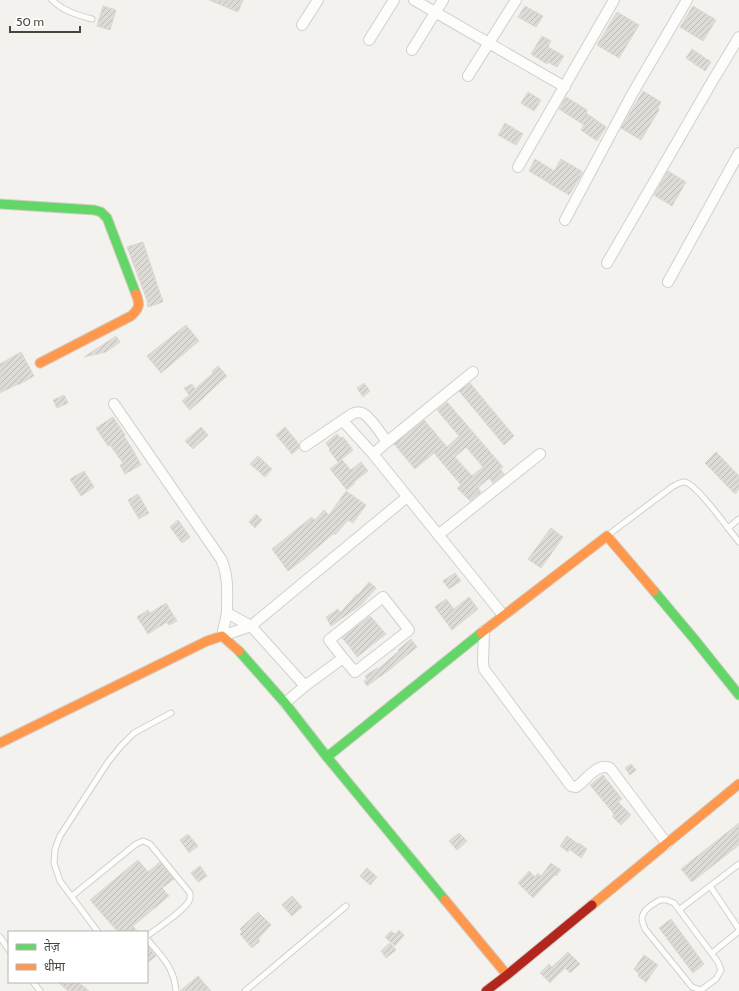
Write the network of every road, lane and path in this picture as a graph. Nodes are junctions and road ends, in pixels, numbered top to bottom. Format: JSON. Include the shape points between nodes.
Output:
{"nodes":[{"id":1,"x":52,"y":0,"type":"edge"},
{"id":2,"x":318,"y":0,"type":"edge"},
{"id":3,"x":394,"y":0,"type":"edge"},
{"id":4,"x":414,"y":0,"type":"edge"},
{"id":5,"x":443,"y":0,"type":"edge"},
{"id":6,"x":516,"y":0,"type":"edge"},
{"id":7,"x":614,"y":0,"type":"edge"},
{"id":8,"x":687,"y":0,"type":"edge"},
{"id":9,"x":435,"y":12,"type":"junction"},
{"id":10,"x":92,"y":19,"type":"dead end"},
{"id":11,"x":302,"y":25,"type":"dead end"},
{"id":12,"x":739,"y":37,"type":"edge"},
{"id":13,"x":369,"y":40,"type":"dead end"},
{"id":14,"x":489,"y":43,"type":"junction"},
{"id":15,"x":412,"y":50,"type":"dead end"},
{"id":16,"x":468,"y":76,"type":"dead end"},
{"id":17,"x":565,"y":87,"type":"junction"},
{"id":18,"x":739,"y":153,"type":"edge"},
{"id":19,"x":518,"y":167,"type":"dead end"},
{"id":20,"x":0,"y":204,"type":"edge"},
{"id":21,"x":565,"y":220,"type":"dead end"},
{"id":22,"x":607,"y":263,"type":"dead end"},
{"id":23,"x":668,"y":282,"type":"dead end"},
{"id":24,"x":40,"y":363,"type":"dead end"},
{"id":25,"x":473,"y":372,"type":"dead end"},
{"id":26,"x":114,"y":404,"type":"dead end"},
{"id":27,"x":343,"y":421,"type":"junction"},
{"id":28,"x":387,"y":442,"type":"junction"},
{"id":29,"x":305,"y":446,"type":"dead end"},
{"id":30,"x":373,"y":454,"type":"junction"},
{"id":31,"x":540,"y":454,"type":"dead end"},
{"id":32,"x":407,"y":497,"type":"junction"},
{"id":33,"x":739,"y":518,"type":"edge"},
{"id":34,"x":728,"y":528,"type":"junction"},
{"id":35,"x":438,"y":535,"type":"junction"},
{"id":36,"x":607,"y":536,"type":"junction"},
{"id":37,"x":739,"y":542,"type":"edge"},
{"id":38,"x":227,"y":613,"type":"junction"},
{"id":39,"x":504,"y":615,"type":"junction"},
{"id":40,"x":250,"y":626,"type":"junction"},
{"id":41,"x":484,"y":631,"type":"junction"},
{"id":42,"x":222,"y":636,"type":"junction"},
{"id":43,"x":344,"y":658,"type":"junction"},
{"id":44,"x":305,"y":686,"type":"junction"},
{"id":45,"x":739,"y":695,"type":"edge"},
{"id":46,"x":286,"y":703,"type":"junction"},
{"id":47,"x":170,"y":713,"type":"dead end"},
{"id":48,"x":0,"y":743,"type":"edge"},
{"id":49,"x":327,"y":757,"type":"junction"},
{"id":50,"x":739,"y":784,"type":"edge"},
{"id":51,"x":667,"y":844,"type":"junction"},
{"id":52,"x":739,"y":864,"type":"edge"},
{"id":53,"x":710,"y":886,"type":"junction"},
{"id":54,"x":72,"y":896,"type":"junction"},
{"id":55,"x":346,"y":906,"type":"dead end"},
{"id":56,"x":680,"y":909,"type":"junction"},
{"id":57,"x":739,"y":930,"type":"edge"},
{"id":58,"x":97,"y":931,"type":"edge"},
{"id":59,"x":148,"y":935,"type":"edge"},
{"id":60,"x":0,"y":937,"type":"edge"},
{"id":61,"x":148,"y":940,"type":"edge"},
{"id":62,"x":8,"y":949,"type":"edge"},
{"id":63,"x":712,"y":953,"type":"junction"},
{"id":64,"x":507,"y":975,"type":"junction"},
{"id":65,"x":34,"y":983,"type":"edge"},
{"id":66,"x":252,"y":989,"type":"edge"},
{"id":67,"x":40,"y":991,"type":"edge"},
{"id":68,"x":176,"y":991,"type":"edge"},
{"id":69,"x":245,"y":991,"type":"edge"},
{"id":70,"x":486,"y":991,"type":"edge"}],
"edges":[{"from":1,"to":10,"type":"lane","via":[[71,13]]},
{"from":2,"to":11,"type":"street"},
{"from":3,"to":13,"type":"street"},
{"from":4,"to":9,"type":"street"},
{"from":5,"to":9,"type":"street"},
{"from":6,"to":14,"type":"street"},
{"from":7,"to":17,"type":"street"},
{"from":8,"to":21,"type":"street","via":[[631,96]]},
{"from":9,"to":14,"type":"street"},
{"from":9,"to":15,"type":"street"},
{"from":12,"to":22,"type":"street"},
{"from":14,"to":16,"type":"street"},
{"from":14,"to":17,"type":"street"},
{"from":17,"to":19,"type":"street"},
{"from":18,"to":23,"type":"street"},
{"from":20,"to":24,"type":"street","via":[[101,212],[107,218],[139,302],[138,308],[131,316]]},
{"from":25,"to":28,"type":"street"},
{"from":26,"to":38,"type":"street","via":[[224,564],[227,577]]},
{"from":27,"to":28,"type":"street","via":[[356,413],[363,413]]},
{"from":27,"to":29,"type":"street"},
{"from":27,"to":30,"type":"street"},
{"from":28,"to":30,"type":"street"},
{"from":30,"to":32,"type":"street"},
{"from":31,"to":35,"type":"street"},
{"from":32,"to":35,"type":"street"},
{"from":32,"to":40,"type":"street"},
{"from":33,"to":34,"type":"lane"},
{"from":34,"to":36,"type":"lane","via":[[698,491],[685,482],[672,487]]},
{"from":34,"to":37,"type":"lane"},
{"from":35,"to":39,"type":"street"},
{"from":36,"to":39,"type":"street"},
{"from":36,"to":45,"type":"street"},
{"from":38,"to":40,"type":"street"},
{"from":38,"to":42,"type":"street"},
{"from":39,"to":41,"type":"street"},
{"from":40,"to":42,"type":"street"},
{"from":40,"to":44,"type":"street"},
{"from":41,"to":49,"type":"street"},
{"from":41,"to":51,"type":"street","via":[[484,669],[571,786],[576,787],[599,767],[610,768]]},
{"from":42,"to":46,"type":"street","via":[[236,647]]},
{"from":42,"to":48,"type":"street","via":[[207,641]]},
{"from":43,"to":43,"type":"street","via":[[329,640],[383,598],[409,630],[355,672]]},
{"from":43,"to":44,"type":"street"},
{"from":44,"to":46,"type":"street"},
{"from":46,"to":49,"type":"street"},
{"from":47,"to":54,"type":"lane","via":[[134,733],[121,746],[60,836],[55,849],[54,863],[60,881]]},
{"from":49,"to":64,"type":"street"},
{"from":50,"to":51,"type":"street"},
{"from":51,"to":64,"type":"street"},
{"from":52,"to":53,"type":"lane"},
{"from":53,"to":56,"type":"lane"},
{"from":53,"to":57,"type":"lane"},
{"from":54,"to":58,"type":"lane"},
{"from":54,"to":59,"type":"lane","via":[[136,844],[143,841],[150,844],[190,893],[190,899],[180,912]]},
{"from":55,"to":66,"type":"lane"},
{"from":56,"to":63,"type":"lane"},
{"from":56,"to":63,"type":"lane","via":[[667,900],[660,900],[649,906],[643,914],[645,929],[692,986],[701,990],[716,979],[721,970]]},
{"from":57,"to":63,"type":"lane"},
{"from":60,"to":62,"type":"lane"},
{"from":61,"to":68,"type":"lane","via":[[169,966],[175,980]]},
{"from":64,"to":70,"type":"street"},
{"from":65,"to":67,"type":"lane"},
{"from":66,"to":69,"type":"lane"}]}
